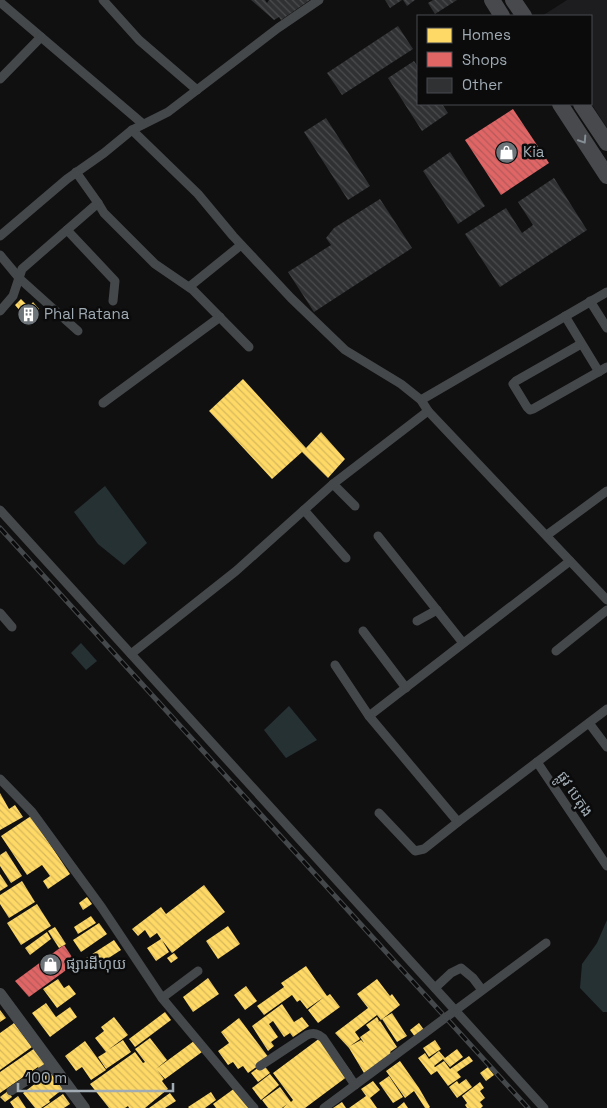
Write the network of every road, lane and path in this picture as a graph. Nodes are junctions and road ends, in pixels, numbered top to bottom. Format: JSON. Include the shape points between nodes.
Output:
{"nodes":[{"id":1,"x":103,"y":0,"type":"edge"},
{"id":2,"x":318,"y":0,"type":"edge"},
{"id":3,"x":492,"y":0,"type":"edge"},
{"id":4,"x":513,"y":0,"type":"edge"},
{"id":5,"x":0,"y":2,"type":"edge"},
{"id":6,"x":501,"y":15,"type":"edge"},
{"id":7,"x":523,"y":15,"type":"edge"},
{"id":8,"x":41,"y":37,"type":"junction"},
{"id":9,"x":0,"y":79,"type":"edge"},
{"id":10,"x":197,"y":90,"type":"junction"},
{"id":11,"x":561,"y":105,"type":"edge"},
{"id":12,"x":582,"y":105,"type":"edge"},
{"id":13,"x":143,"y":124,"type":"junction"},
{"id":14,"x":132,"y":130,"type":"junction"},
{"id":15,"x":607,"y":143,"type":"edge"},
{"id":16,"x":76,"y":172,"type":"junction"},
{"id":17,"x":607,"y":176,"type":"edge"},
{"id":18,"x":98,"y":203,"type":"junction"},
{"id":19,"x":67,"y":230,"type":"junction"},
{"id":20,"x":0,"y":236,"type":"edge"},
{"id":21,"x":241,"y":245,"type":"junction"},
{"id":22,"x":0,"y":255,"type":"edge"},
{"id":23,"x":20,"y":279,"type":"junction"},
{"id":24,"x":189,"y":287,"type":"junction"},
{"id":25,"x":607,"y":292,"type":"edge"},
{"id":26,"x":114,"y":301,"type":"dead end"},
{"id":27,"x":590,"y":301,"type":"junction"},
{"id":28,"x":0,"y":311,"type":"edge"},
{"id":29,"x":564,"y":316,"type":"junction"},
{"id":30,"x":220,"y":317,"type":"junction"},
{"id":31,"x":607,"y":328,"type":"edge"},
{"id":32,"x":78,"y":331,"type":"dead end"},
{"id":33,"x":581,"y":344,"type":"junction"},
{"id":34,"x":249,"y":347,"type":"dead end"},
{"id":35,"x":603,"y":370,"type":"edge"},
{"id":36,"x":421,"y":400,"type":"junction"},
{"id":37,"x":103,"y":403,"type":"dead end"},
{"id":38,"x":428,"y":411,"type":"junction"},
{"id":39,"x":333,"y":484,"type":"junction"},
{"id":40,"x":607,"y":491,"type":"edge"},
{"id":41,"x":355,"y":506,"type":"dead end"},
{"id":42,"x":0,"y":510,"type":"edge"},
{"id":43,"x":304,"y":510,"type":"junction"},
{"id":44,"x":547,"y":535,"type":"junction"},
{"id":45,"x":378,"y":536,"type":"dead end"},
{"id":46,"x":346,"y":558,"type":"dead end"},
{"id":47,"x":570,"y":561,"type":"junction"},
{"id":48,"x":607,"y":600,"type":"edge"},
{"id":49,"x":437,"y":610,"type":"junction"},
{"id":50,"x":607,"y":610,"type":"edge"},
{"id":51,"x":0,"y":613,"type":"edge"},
{"id":52,"x":417,"y":621,"type":"dead end"},
{"id":53,"x":12,"y":627,"type":"dead end"},
{"id":54,"x":363,"y":631,"type":"dead end"},
{"id":55,"x":464,"y":643,"type":"junction"},
{"id":56,"x":556,"y":651,"type":"dead end"},
{"id":57,"x":131,"y":654,"type":"junction"},
{"id":58,"x":335,"y":665,"type":"dead end"},
{"id":59,"x":406,"y":688,"type":"junction"},
{"id":60,"x":607,"y":708,"type":"edge"},
{"id":61,"x":369,"y":716,"type":"junction"},
{"id":62,"x":589,"y":723,"type":"junction"},
{"id":63,"x":607,"y":748,"type":"edge"},
{"id":64,"x":536,"y":762,"type":"junction"},
{"id":65,"x":0,"y":779,"type":"edge"},
{"id":66,"x":378,"y":813,"type":"dead end"},
{"id":67,"x":458,"y":822,"type":"junction"},
{"id":68,"x":607,"y":866,"type":"edge"},
{"id":69,"x":546,"y":943,"type":"dead end"},
{"id":70,"x":198,"y":971,"type":"dead end"},
{"id":71,"x":435,"y":988,"type":"junction"},
{"id":72,"x":482,"y":990,"type":"junction"},
{"id":73,"x":0,"y":994,"type":"edge"},
{"id":74,"x":162,"y":998,"type":"junction"},
{"id":75,"x":455,"y":1010,"type":"junction"},
{"id":76,"x":51,"y":1065,"type":"junction"},
{"id":77,"x":260,"y":1066,"type":"dead end"},
{"id":78,"x":355,"y":1084,"type":"junction"},
{"id":79,"x":11,"y":1091,"type":"dead end"},
{"id":80,"x":84,"y":1108,"type":"edge"},
{"id":81,"x":254,"y":1108,"type":"edge"},
{"id":82,"x":324,"y":1108,"type":"edge"},
{"id":83,"x":544,"y":1108,"type":"edge"}],
"edges":[{"from":1,"to":10,"type":"street","via":[[139,40]]},
{"from":2,"to":10,"type":"street"},
{"from":3,"to":6,"type":"highway"},
{"from":4,"to":7,"type":"highway"},
{"from":5,"to":8,"type":"street"},
{"from":8,"to":9,"type":"street"},
{"from":8,"to":13,"type":"street"},
{"from":10,"to":13,"type":"street","via":[[168,112]]},
{"from":11,"to":17,"type":"highway","one_way":true},
{"from":12,"to":15,"type":"highway"},
{"from":13,"to":14,"type":"street"},
{"from":14,"to":16,"type":"street"},
{"from":14,"to":21,"type":"street","via":[[198,194]]},
{"from":16,"to":18,"type":"street"},
{"from":16,"to":20,"type":"street"},
{"from":18,"to":19,"type":"street"},
{"from":18,"to":24,"type":"street","via":[[155,264]]},
{"from":19,"to":23,"type":"street","via":[[22,269]]},
{"from":19,"to":26,"type":"street","via":[[115,281]]},
{"from":21,"to":24,"type":"street"},
{"from":21,"to":36,"type":"street","via":[[345,350]]},
{"from":22,"to":23,"type":"street"},
{"from":23,"to":28,"type":"street","via":[[13,296]]},
{"from":23,"to":32,"type":"street"},
{"from":24,"to":30,"type":"street"},
{"from":25,"to":27,"type":"street"},
{"from":27,"to":29,"type":"street"},
{"from":27,"to":31,"type":"street"},
{"from":29,"to":33,"type":"street"},
{"from":29,"to":36,"type":"street"},
{"from":30,"to":34,"type":"street"},
{"from":30,"to":37,"type":"street"},
{"from":33,"to":35,"type":"street"},
{"from":33,"to":35,"type":"street","via":[[513,384],[526,407],[530,410]]},
{"from":36,"to":38,"type":"street"},
{"from":38,"to":39,"type":"street"},
{"from":38,"to":44,"type":"street"},
{"from":39,"to":41,"type":"street"},
{"from":39,"to":43,"type":"street"},
{"from":40,"to":44,"type":"street"},
{"from":42,"to":57,"type":"street"},
{"from":43,"to":46,"type":"street"},
{"from":43,"to":57,"type":"street","via":[[236,571]]},
{"from":44,"to":47,"type":"street"},
{"from":45,"to":49,"type":"street"},
{"from":47,"to":48,"type":"street"},
{"from":47,"to":55,"type":"street"},
{"from":49,"to":52,"type":"street"},
{"from":49,"to":55,"type":"street"},
{"from":50,"to":56,"type":"street"},
{"from":51,"to":53,"type":"street"},
{"from":54,"to":59,"type":"street"},
{"from":55,"to":59,"type":"street"},
{"from":57,"to":71,"type":"street"},
{"from":58,"to":61,"type":"street"},
{"from":59,"to":61,"type":"street"},
{"from":60,"to":62,"type":"street"},
{"from":61,"to":67,"type":"street"},
{"from":62,"to":63,"type":"street"},
{"from":62,"to":64,"type":"street"},
{"from":64,"to":67,"type":"street"},
{"from":64,"to":68,"type":"street","name":"ផ្លូវ បេតុង"},
{"from":65,"to":74,"type":"street","via":[[32,812]]},
{"from":66,"to":67,"type":"street","via":[[415,852],[424,849]]},
{"from":69,"to":72,"type":"street"},
{"from":70,"to":74,"type":"street"},
{"from":71,"to":72,"type":"street","via":[[461,968]]},
{"from":71,"to":75,"type":"street"},
{"from":72,"to":75,"type":"street"},
{"from":73,"to":76,"type":"street"},
{"from":74,"to":81,"type":"street"},
{"from":75,"to":78,"type":"street"},
{"from":75,"to":83,"type":"street"},
{"from":76,"to":79,"type":"street"},
{"from":76,"to":80,"type":"street"},
{"from":77,"to":78,"type":"street","via":[[307,1035],[318,1034]]},
{"from":78,"to":82,"type":"street"}]}
